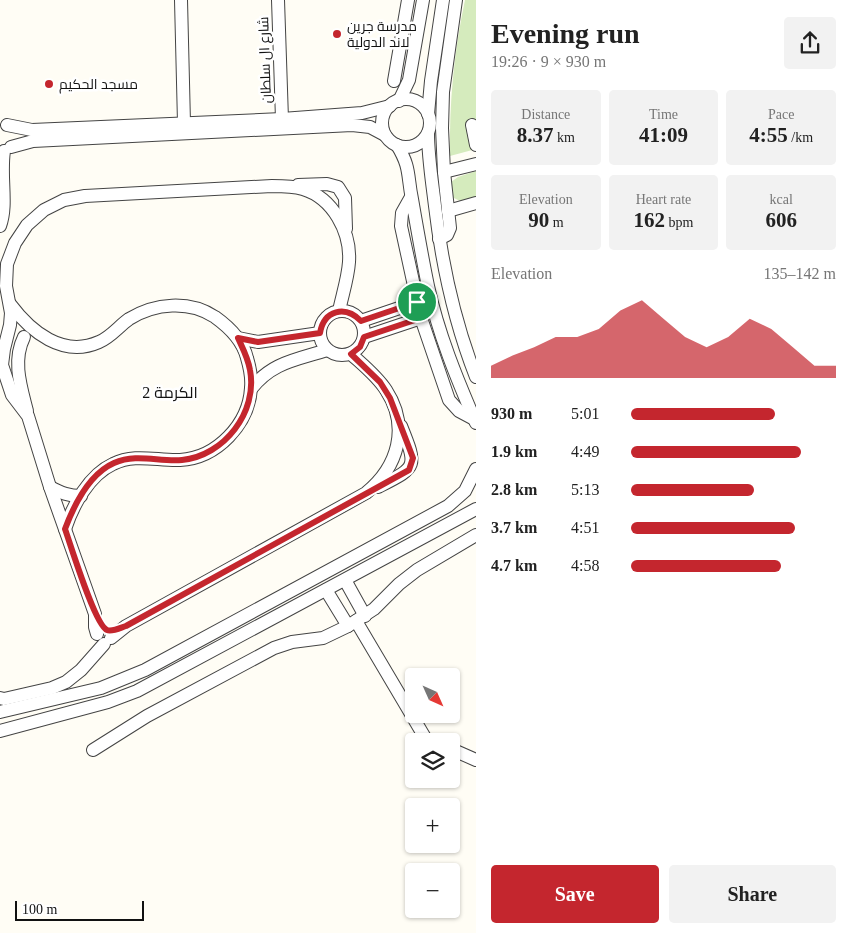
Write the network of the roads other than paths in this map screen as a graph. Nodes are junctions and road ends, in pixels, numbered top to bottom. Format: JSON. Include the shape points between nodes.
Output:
{"nodes":[{"id":1,"x":181,"y":0,"type":"edge"},
{"id":2,"x":278,"y":0,"type":"edge"},
{"id":3,"x":442,"y":0,"type":"edge"},
{"id":4,"x":456,"y":0,"type":"edge"},
{"id":5,"x":407,"y":1,"type":"edge"},
{"id":6,"x":422,"y":3,"type":"edge"},
{"id":7,"x":410,"y":75,"type":"junction"},
{"id":8,"x":394,"y":81,"type":"dead end"},
{"id":9,"x":431,"y":81,"type":"junction"},
{"id":10,"x":395,"y":103,"type":"junction"},
{"id":11,"x":428,"y":114,"type":"junction"},
{"id":12,"x":282,"y":119,"type":"junction"},
{"id":13,"x":3,"y":123,"type":"edge"},
{"id":14,"x":184,"y":123,"type":"junction"},
{"id":15,"x":256,"y":124,"type":"junction"},
{"id":16,"x":472,"y":125,"type":"dead end"},
{"id":17,"x":428,"y":133,"type":"junction"},
{"id":18,"x":75,"y":134,"type":"junction"},
{"id":19,"x":385,"y":135,"type":"junction"},
{"id":20,"x":396,"y":145,"type":"junction"},
{"id":21,"x":476,"y":145,"type":"edge"},
{"id":22,"x":5,"y":150,"type":"edge"},
{"id":23,"x":476,"y":164,"type":"edge"},
{"id":24,"x":430,"y":169,"type":"junction"},
{"id":25,"x":409,"y":171,"type":"junction"},
{"id":26,"x":444,"y":172,"type":"junction"},
{"id":27,"x":327,"y":184,"type":"junction"},
{"id":28,"x":288,"y":186,"type":"junction"},
{"id":29,"x":320,"y":197,"type":"junction"},
{"id":30,"x":411,"y":197,"type":"junction"},
{"id":31,"x":345,"y":198,"type":"junction"},
{"id":32,"x":476,"y":203,"type":"edge"},
{"id":33,"x":331,"y":207,"type":"junction"},
{"id":34,"x":448,"y":211,"type":"junction"},
{"id":35,"x":0,"y":226,"type":"edge"},
{"id":36,"x":346,"y":236,"type":"junction"},
{"id":37,"x":439,"y":239,"type":"junction"},
{"id":38,"x":9,"y":302,"type":"junction"},
{"id":39,"x":417,"y":302,"type":"junction"},
{"id":40,"x":339,"y":312,"type":"junction"},
{"id":41,"x":421,"y":318,"type":"junction"},
{"id":42,"x":361,"y":321,"type":"junction"},
{"id":43,"x":320,"y":333,"type":"junction"},
{"id":44,"x":24,"y":336,"type":"junction"},
{"id":45,"x":42,"y":337,"type":"junction"},
{"id":46,"x":364,"y":337,"type":"junction"},
{"id":47,"x":238,"y":338,"type":"junction"},
{"id":48,"x":5,"y":340,"type":"edge"},
{"id":49,"x":327,"y":350,"type":"junction"},
{"id":50,"x":351,"y":354,"type":"junction"},
{"id":51,"x":1,"y":358,"type":"edge"},
{"id":52,"x":476,"y":377,"type":"edge"},
{"id":53,"x":6,"y":379,"type":"edge"},
{"id":54,"x":251,"y":389,"type":"junction"},
{"id":55,"x":396,"y":412,"type":"junction"},
{"id":56,"x":28,"y":416,"type":"junction"},
{"id":57,"x":475,"y":421,"type":"edge"},
{"id":58,"x":411,"y":452,"type":"junction"},
{"id":59,"x":394,"y":456,"type":"junction"},
{"id":60,"x":476,"y":469,"type":"edge"},
{"id":61,"x":404,"y":474,"type":"junction"},
{"id":62,"x":50,"y":487,"type":"junction"},
{"id":63,"x":464,"y":491,"type":"junction"},
{"id":64,"x":366,"y":493,"type":"junction"},
{"id":65,"x":81,"y":496,"type":"junction"},
{"id":66,"x":476,"y":502,"type":"edge"},
{"id":67,"x":476,"y":510,"type":"edge"},
{"id":68,"x":65,"y":529,"type":"junction"},
{"id":69,"x":476,"y":535,"type":"edge"},
{"id":70,"x":345,"y":580,"type":"junction"},
{"id":71,"x":326,"y":590,"type":"junction"},
{"id":72,"x":356,"y":621,"type":"junction"},
{"id":73,"x":104,"y":636,"type":"junction"},
{"id":74,"x":0,"y":698,"type":"edge"},
{"id":75,"x":0,"y":712,"type":"edge"},
{"id":76,"x":0,"y":731,"type":"edge"},
{"id":77,"x":422,"y":733,"type":"edge"},
{"id":78,"x":93,"y":750,"type":"dead end"},
{"id":79,"x":460,"y":754,"type":"edge"},
{"id":80,"x":476,"y":760,"type":"edge"}],
"edges":[{"from":1,"to":14,"type":"street"},
{"from":2,"to":12,"type":"street","name":"شارع ال سلطان"},
{"from":3,"to":9,"type":"street"},
{"from":4,"to":26,"type":"street","via":[[443,92]]},
{"from":5,"to":6,"type":"street"},
{"from":5,"to":8,"type":"street"},
{"from":6,"to":7,"type":"street"},
{"from":7,"to":9,"type":"street","via":[[417,84]]},
{"from":7,"to":10,"type":"street","via":[[405,91]]},
{"from":9,"to":11,"type":"street"},
{"from":10,"to":11,"type":"street","via":[[409,100],[419,103]]},
{"from":10,"to":12,"type":"street","via":[[362,113]]},
{"from":10,"to":19,"type":"street","via":[[383,119]]},
{"from":11,"to":17,"type":"street"},
{"from":12,"to":15,"type":"street"},
{"from":13,"to":18,"type":"street","via":[[32,130]]},
{"from":13,"to":22,"type":"street","via":[[14,133],[14,140]]},
{"from":14,"to":15,"type":"street"},
{"from":14,"to":18,"type":"street"},
{"from":15,"to":18,"type":"street"},
{"from":15,"to":19,"type":"street","via":[[352,125],[370,127]]},
{"from":16,"to":21,"type":"street"},
{"from":17,"to":20,"type":"street","via":[[412,146]]},
{"from":17,"to":24,"type":"street"},
{"from":18,"to":22,"type":"street","via":[[33,141]]},
{"from":19,"to":20,"type":"street"},
{"from":20,"to":25,"type":"street"},
{"from":22,"to":35,"type":"street","via":[[0,166],[3,211]]},
{"from":23,"to":26,"type":"street"},
{"from":24,"to":25,"type":"street","via":[[419,163]]},
{"from":24,"to":37,"type":"street"},
{"from":25,"to":30,"type":"street"},
{"from":26,"to":34,"type":"street"},
{"from":27,"to":28,"type":"street"},
{"from":27,"to":29,"type":"street"},
{"from":27,"to":31,"type":"street","via":[[338,187]]},
{"from":28,"to":29,"type":"street","via":[[305,189]]},
{"from":28,"to":38,"type":"street","via":[[85,196],[64,200],[38,215],[15,243],[8,264],[6,286]]},
{"from":29,"to":33,"type":"street"},
{"from":30,"to":39,"type":"street","via":[[400,222]]},
{"from":30,"to":57,"type":"street","via":[[431,298]]},
{"from":31,"to":33,"type":"street"},
{"from":31,"to":36,"type":"street"},
{"from":32,"to":34,"type":"street"},
{"from":33,"to":36,"type":"street"},
{"from":34,"to":37,"type":"street","via":[[450,232]]},
{"from":36,"to":40,"type":"street","via":[[349,264]]},
{"from":37,"to":52,"type":"street","via":[[459,330]]},
{"from":38,"to":45,"type":"street","via":[[29,327]]},
{"from":38,"to":48,"type":"street","via":[[10,325]]},
{"from":39,"to":41,"type":"street"},
{"from":39,"to":42,"type":"street"},
{"from":40,"to":42,"type":"street","via":[[355,315]]},
{"from":40,"to":43,"type":"street","via":[[323,322]]},
{"from":41,"to":46,"type":"street"},
{"from":41,"to":57,"type":"street","via":[[449,400]]},
{"from":42,"to":46,"type":"street"},
{"from":43,"to":47,"type":"street","via":[[258,342]]},
{"from":43,"to":49,"type":"street"},
{"from":44,"to":45,"type":"street"},
{"from":44,"to":48,"type":"street"},
{"from":44,"to":53,"type":"street"},
{"from":45,"to":47,"type":"street","via":[[56,344],[86,346],[100,342],[141,312],[172,305],[191,307],[209,314]]},
{"from":46,"to":50,"type":"street","via":[[360,347]]},
{"from":47,"to":54,"type":"street","via":[[246,354]]},
{"from":48,"to":51,"type":"street"},
{"from":49,"to":50,"type":"street","via":[[338,356]]},
{"from":49,"to":54,"type":"street","via":[[277,366]]},
{"from":50,"to":55,"type":"street","via":[[386,390]]},
{"from":51,"to":53,"type":"street"},
{"from":53,"to":56,"type":"street"},
{"from":53,"to":56,"type":"street","via":[[12,395]]},
{"from":54,"to":65,"type":"street","via":[[246,410],[236,429],[221,444],[203,455],[182,460],[145,457],[114,463],[90,483]]},
{"from":55,"to":58,"type":"street"},
{"from":55,"to":59,"type":"street","via":[[398,432]]},
{"from":56,"to":62,"type":"street"},
{"from":58,"to":59,"type":"street"},
{"from":58,"to":61,"type":"street","via":[[412,464]]},
{"from":59,"to":61,"type":"street"},
{"from":59,"to":64,"type":"street","via":[[386,474]]},
{"from":60,"to":63,"type":"street"},
{"from":61,"to":64,"type":"street"},
{"from":62,"to":65,"type":"street","via":[[70,496]]},
{"from":62,"to":68,"type":"street"},
{"from":63,"to":66,"type":"street"},
{"from":63,"to":75,"type":"street","via":[[439,512],[130,677],[101,688]]},
{"from":64,"to":73,"type":"street"},
{"from":65,"to":68,"type":"street"},
{"from":67,"to":70,"type":"street"},
{"from":68,"to":73,"type":"street","via":[[95,614],[95,627]]},
{"from":69,"to":72,"type":"street","via":[[407,576],[382,602]]},
{"from":70,"to":71,"type":"street"},
{"from":70,"to":72,"type":"street"},
{"from":71,"to":72,"type":"street"},
{"from":71,"to":76,"type":"street","via":[[137,691]]},
{"from":72,"to":77,"type":"street"},
{"from":72,"to":78,"type":"street","via":[[323,638],[274,648],[147,716]]},
{"from":73,"to":74,"type":"street","via":[[90,652],[88,660],[66,682],[52,688]]},
{"from":79,"to":80,"type":"street"}]}
